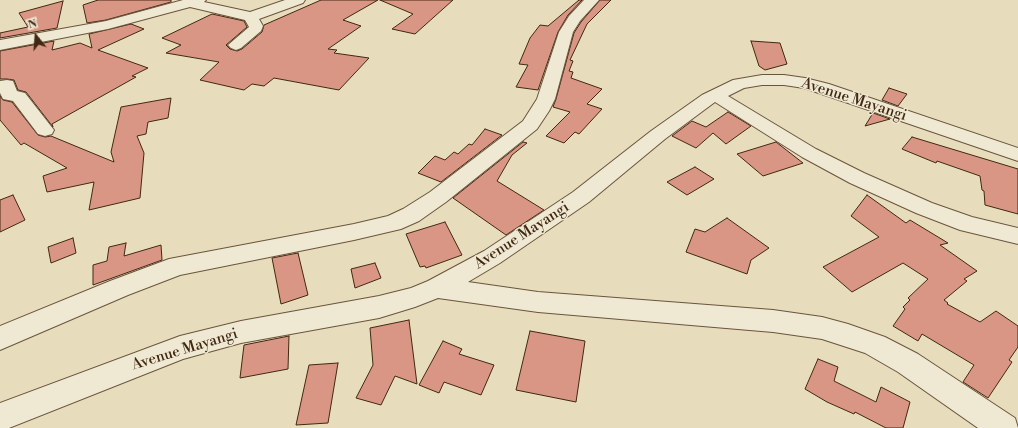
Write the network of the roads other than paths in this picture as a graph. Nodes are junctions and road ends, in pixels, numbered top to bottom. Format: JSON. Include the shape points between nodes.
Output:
{"nodes":[{"id":1,"x":298,"y":0,"type":"edge"},
{"id":2,"x":592,"y":0,"type":"edge"},
{"id":3,"x":195,"y":2,"type":"edge"},
{"id":4,"x":251,"y":17,"type":"junction"},
{"id":5,"x":0,"y":45,"type":"edge"},
{"id":6,"x":236,"y":46,"type":"dead end"},
{"id":7,"x":0,"y":86,"type":"edge"},
{"id":8,"x":715,"y":95,"type":"junction"},
{"id":9,"x":45,"y":130,"type":"dead end"},
{"id":10,"x":1018,"y":155,"type":"edge"},
{"id":11,"x":1018,"y":236,"type":"edge"},
{"id":12,"x":437,"y":288,"type":"junction"},
{"id":13,"x":0,"y":338,"type":"edge"},
{"id":14,"x":0,"y":417,"type":"edge"},
{"id":15,"x":1004,"y":428,"type":"edge"}],
"edges":[{"from":1,"to":4,"type":"street"},
{"from":2,"to":13,"type":"street","via":[[566,32],[546,99],[530,125],[411,215],[393,223],[354,232],[177,266]]},
{"from":3,"to":4,"type":"street"},
{"from":3,"to":5,"type":"street","via":[[108,25]]},
{"from":4,"to":6,"type":"street","via":[[256,28]]},
{"from":7,"to":9,"type":"street","via":[[7,85],[9,95],[19,97]]},
{"from":8,"to":10,"type":"street","name":"Avenue Mayangi","via":[[739,84],[762,80],[805,83]]},
{"from":8,"to":11,"type":"street","via":[[809,153],[858,178],[924,208],[968,224]]},
{"from":8,"to":12,"type":"street","name":"Avenue Mayangi","via":[[658,135],[581,197],[492,257]]},
{"from":12,"to":14,"type":"street","name":"Avenue Mayangi","via":[[415,297],[379,306],[241,332],[194,344]]},
{"from":12,"to":15,"type":"street","via":[[538,302],[773,321],[835,332],[875,345],[908,363]]}]}
